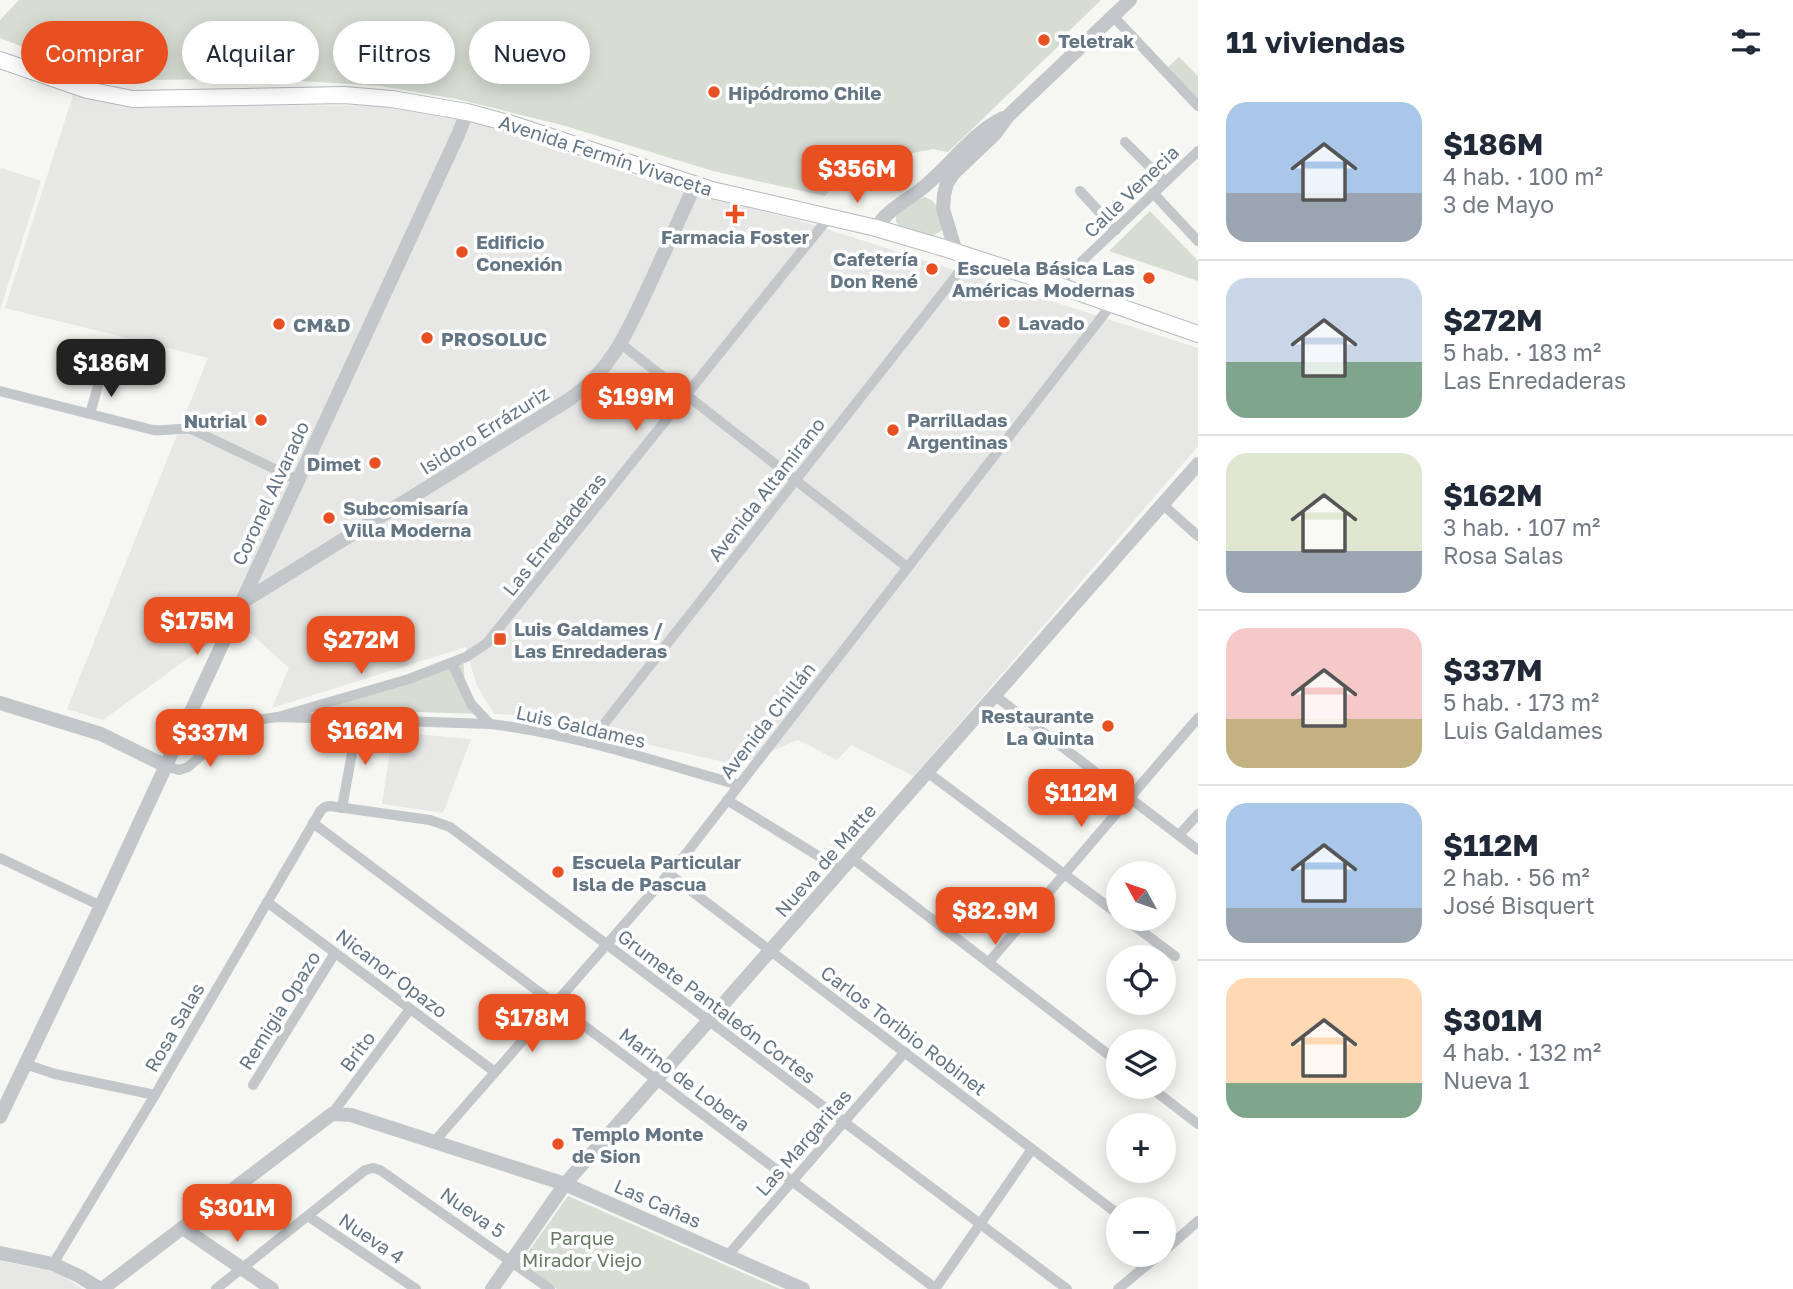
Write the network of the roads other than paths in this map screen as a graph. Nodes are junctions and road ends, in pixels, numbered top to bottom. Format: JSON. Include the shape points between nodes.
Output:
{"nodes":[{"id":1,"x":1130,"y":0,"type":"edge"},
{"id":2,"x":1113,"y":16,"type":"junction"},
{"id":3,"x":0,"y":60,"type":"edge"},
{"id":4,"x":1198,"y":106,"type":"edge"},
{"id":5,"x":467,"y":112,"type":"junction"},
{"id":6,"x":1008,"y":116,"type":"junction"},
{"id":7,"x":1125,"y":142,"type":"dead end"},
{"id":8,"x":1198,"y":151,"type":"edge"},
{"id":9,"x":1165,"y":182,"type":"junction"},
{"id":10,"x":695,"y":185,"type":"junction"},
{"id":11,"x":1080,"y":191,"type":"dead end"},
{"id":12,"x":1153,"y":193,"type":"junction"},
{"id":13,"x":829,"y":217,"type":"junction"},
{"id":14,"x":876,"y":228,"type":"junction"},
{"id":15,"x":1116,"y":230,"type":"junction"},
{"id":16,"x":1198,"y":241,"type":"edge"},
{"id":17,"x":963,"y":254,"type":"junction"},
{"id":18,"x":1057,"y":285,"type":"junction"},
{"id":19,"x":1111,"y":305,"type":"junction"},
{"id":20,"x":1198,"y":334,"type":"edge"},
{"id":21,"x":621,"y":344,"type":"junction"},
{"id":22,"x":102,"y":375,"type":"dead end"},
{"id":23,"x":0,"y":391,"type":"edge"},
{"id":24,"x":687,"y":395,"type":"junction"},
{"id":25,"x":90,"y":414,"type":"junction"},
{"id":26,"x":1198,"y":464,"type":"edge"},
{"id":27,"x":298,"y":480,"type":"junction"},
{"id":28,"x":796,"y":480,"type":"junction"},
{"id":29,"x":1162,"y":504,"type":"junction"},
{"id":30,"x":1198,"y":536,"type":"edge"},
{"id":31,"x":907,"y":567,"type":"junction"},
{"id":32,"x":256,"y":569,"type":"junction"},
{"id":33,"x":275,"y":581,"type":"junction"},
{"id":34,"x":240,"y":604,"type":"junction"},
{"id":35,"x":452,"y":663,"type":"junction"},
{"id":36,"x":994,"y":695,"type":"junction"},
{"id":37,"x":0,"y":703,"type":"edge"},
{"id":38,"x":278,"y":716,"type":"junction"},
{"id":39,"x":1198,"y":718,"type":"edge"},
{"id":40,"x":358,"y":720,"type":"junction"},
{"id":41,"x":245,"y":722,"type":"junction"},
{"id":42,"x":490,"y":724,"type":"junction"},
{"id":43,"x":185,"y":725,"type":"junction"},
{"id":44,"x":589,"y":743,"type":"junction"},
{"id":45,"x":166,"y":766,"type":"junction"},
{"id":46,"x":927,"y":772,"type":"junction"},
{"id":47,"x":739,"y":786,"type":"junction"},
{"id":48,"x":1129,"y":797,"type":"junction"},
{"id":49,"x":727,"y":800,"type":"junction"},
{"id":50,"x":324,"y":807,"type":"joint"},
{"id":51,"x":342,"y":807,"type":"junction"},
{"id":52,"x":1198,"y":814,"type":"edge"},
{"id":53,"x":313,"y":823,"type":"junction"},
{"id":54,"x":1180,"y":835,"type":"junction"},
{"id":55,"x":1198,"y":850,"type":"edge"},
{"id":56,"x":0,"y":858,"type":"edge"},
{"id":57,"x":852,"y":858,"type":"junction"},
{"id":58,"x":841,"y":870,"type":"junction"},
{"id":59,"x":669,"y":874,"type":"junction"},
{"id":60,"x":1064,"y":874,"type":"junction"},
{"id":61,"x":267,"y":902,"type":"junction"},
{"id":62,"x":1106,"y":905,"type":"edge"},
{"id":63,"x":101,"y":906,"type":"junction"},
{"id":64,"x":1141,"y":931,"type":"edge"},
{"id":65,"x":607,"y":944,"type":"junction"},
{"id":66,"x":1160,"y":945,"type":"edge"},
{"id":67,"x":771,"y":951,"type":"junction"},
{"id":68,"x":335,"y":953,"type":"junction"},
{"id":69,"x":989,"y":962,"type":"junction"},
{"id":70,"x":555,"y":1004,"type":"junction"},
{"id":71,"x":411,"y":1009,"type":"junction"},
{"id":72,"x":708,"y":1021,"type":"junction"},
{"id":73,"x":905,"y":1052,"type":"junction"},
{"id":74,"x":1106,"y":1053,"type":"edge"},
{"id":75,"x":25,"y":1064,"type":"junction"},
{"id":76,"x":495,"y":1072,"type":"junction"},
{"id":77,"x":656,"y":1080,"type":"junction"},
{"id":78,"x":253,"y":1085,"type":"dead end"},
{"id":79,"x":155,"y":1096,"type":"junction"},
{"id":80,"x":1166,"y":1099,"type":"edge"},
{"id":81,"x":332,"y":1114,"type":"junction"},
{"id":82,"x":0,"y":1117,"type":"edge"},
{"id":83,"x":843,"y":1122,"type":"junction"},
{"id":84,"x":1198,"y":1124,"type":"edge"},
{"id":85,"x":434,"y":1142,"type":"junction"},
{"id":86,"x":1032,"y":1149,"type":"junction"},
{"id":87,"x":792,"y":1181,"type":"junction"},
{"id":88,"x":565,"y":1184,"type":"junction"},
{"id":89,"x":1106,"y":1205,"type":"edge"},
{"id":90,"x":308,"y":1216,"type":"junction"},
{"id":91,"x":1198,"y":1221,"type":"edge"},
{"id":92,"x":980,"y":1224,"type":"junction"},
{"id":93,"x":183,"y":1228,"type":"junction"},
{"id":94,"x":1176,"y":1240,"type":"edge"},
{"id":95,"x":0,"y":1253,"type":"edge"},
{"id":96,"x":728,"y":1255,"type":"junction"},
{"id":97,"x":511,"y":1260,"type":"junction"},
{"id":98,"x":53,"y":1264,"type":"junction"},
{"id":99,"x":1146,"y":1267,"type":"edge"},
{"id":100,"x":242,"y":1268,"type":"junction"},
{"id":101,"x":1124,"y":1288,"type":"edge"},
{"id":102,"x":101,"y":1289,"type":"edge"},
{"id":103,"x":216,"y":1289,"type":"edge"},
{"id":104,"x":272,"y":1289,"type":"edge"},
{"id":105,"x":416,"y":1289,"type":"edge"},
{"id":106,"x":492,"y":1289,"type":"edge"},
{"id":107,"x":551,"y":1289,"type":"edge"},
{"id":108,"x":803,"y":1289,"type":"edge"},
{"id":109,"x":935,"y":1289,"type":"edge"},
{"id":110,"x":1067,"y":1289,"type":"edge"}],
"edges":[{"from":1,"to":2,"type":"street"},
{"from":2,"to":4,"type":"street"},
{"from":2,"to":6,"type":"street"},
{"from":3,"to":5,"type":"main road","name":"Avenida Fermín Vivaceta","via":[[87,90],[133,99],[344,96]]},
{"from":5,"to":10,"type":"main road","name":"Avenida Fermín Vivaceta"},
{"from":5,"to":27,"type":"street","name":"Coronel Alvarado"},
{"from":6,"to":14,"type":"street","via":[[887,212]]},
{"from":6,"to":17,"type":"street","via":[[947,183],[943,209]]},
{"from":7,"to":9,"type":"street"},
{"from":8,"to":9,"type":"street","name":"Calle Venecia"},
{"from":9,"to":12,"type":"street","name":"Calle Venecia"},
{"from":10,"to":13,"type":"main road","name":"Avenida Fermín Vivaceta"},
{"from":10,"to":21,"type":"street","name":"Isidoro Errázuriz"},
{"from":11,"to":15,"type":"street"},
{"from":12,"to":15,"type":"street","name":"Calle Venecia"},
{"from":12,"to":16,"type":"street"},
{"from":13,"to":14,"type":"main road","name":"Avenida Fermín Vivaceta"},
{"from":13,"to":24,"type":"street","name":"Las Enredaderas"},
{"from":14,"to":17,"type":"main road","name":"Avenida Fermín Vivaceta"},
{"from":15,"to":18,"type":"street","name":"Calle Venecia"},
{"from":17,"to":18,"type":"main road","name":"Avenida Fermín Vivaceta"},
{"from":17,"to":28,"type":"street","name":"Avenida Altamirano"},
{"from":18,"to":19,"type":"main road","name":"Avenida Fermín Vivaceta"},
{"from":19,"to":20,"type":"main road","name":"Avenida Fermín Vivaceta"},
{"from":19,"to":31,"type":"street","name":"Avenida Chillán"},
{"from":21,"to":24,"type":"street"},
{"from":21,"to":33,"type":"street","name":"Isidoro Errázuriz","via":[[600,374],[570,399]]},
{"from":22,"to":25,"type":"street"},
{"from":23,"to":25,"type":"street"},
{"from":24,"to":28,"type":"street"},
{"from":24,"to":35,"type":"street","name":"Las Enredaderas","via":[[492,639]]},
{"from":25,"to":27,"type":"street","via":[[153,430],[191,429]]},
{"from":26,"to":29,"type":"street","name":"Nueva de Matte"},
{"from":27,"to":32,"type":"street","name":"Coronel Alvarado"},
{"from":28,"to":31,"type":"street"},
{"from":28,"to":44,"type":"street","name":"Avenida Altamirano"},
{"from":29,"to":30,"type":"street"},
{"from":29,"to":36,"type":"street","name":"Nueva de Matte"},
{"from":31,"to":47,"type":"street","name":"Avenida Chillán"},
{"from":32,"to":33,"type":"street","via":[[263,581]]},
{"from":32,"to":34,"type":"street","name":"Coronel Alvarado"},
{"from":33,"to":34,"type":"street","name":"Isidoro Errázuriz"},
{"from":34,"to":43,"type":"street","name":"Coronel Alvarado"},
{"from":35,"to":38,"type":"street","name":"Las Enredaderas"},
{"from":35,"to":42,"type":"street","via":[[471,704]]},
{"from":36,"to":46,"type":"street","name":"Nueva de Matte"},
{"from":36,"to":48,"type":"street"},
{"from":37,"to":45,"type":"street","via":[[101,734]]},
{"from":38,"to":40,"type":"street","name":"Luis Galdames"},
{"from":38,"to":41,"type":"street","name":"Luis Galdames"},
{"from":39,"to":48,"type":"street"},
{"from":40,"to":42,"type":"street","name":"Luis Galdames"},
{"from":40,"to":51,"type":"street"},
{"from":41,"to":43,"type":"street","name":"Luis Galdames"},
{"from":41,"to":45,"type":"street","name":"Luis Galdames","via":[[188,767]]},
{"from":42,"to":44,"type":"street","name":"Luis Galdames"},
{"from":43,"to":45,"type":"street","name":"Coronel Alvarado"},
{"from":44,"to":47,"type":"street","name":"Luis Galdames"},
{"from":45,"to":63,"type":"street","name":"Coronel Alvarado"},
{"from":46,"to":57,"type":"street","name":"Nueva de Matte"},
{"from":46,"to":60,"type":"street"},
{"from":47,"to":49,"type":"street","name":"Avenida Chillán"},
{"from":48,"to":54,"type":"street"},
{"from":48,"to":60,"type":"street"},
{"from":49,"to":58,"type":"street"},
{"from":49,"to":59,"type":"street","name":"Avenida Chillán"},
{"from":50,"to":51,"type":"street","name":"Grumete Pantaleón Cortes"},
{"from":50,"to":53,"type":"street","name":"Rosa Salas"},
{"from":51,"to":65,"type":"street","name":"Grumete Pantaleón Cortes","via":[[450,827]]},
{"from":52,"to":54,"type":"street"},
{"from":53,"to":61,"type":"street","name":"Rosa Salas"},
{"from":53,"to":70,"type":"street","name":"Marino de Lobera"},
{"from":54,"to":55,"type":"street"},
{"from":56,"to":63,"type":"street"},
{"from":57,"to":58,"type":"street","name":"Nueva de Matte"},
{"from":57,"to":69,"type":"street"},
{"from":58,"to":67,"type":"street","name":"Nueva de Matte"},
{"from":59,"to":65,"type":"street","name":"Avenida Chillán"},
{"from":59,"to":67,"type":"street","name":"Carlos Toribio Robinet"},
{"from":60,"to":62,"type":"street"},
{"from":60,"to":69,"type":"street"},
{"from":61,"to":68,"type":"street","name":"Nicanor Opazo"},
{"from":61,"to":79,"type":"street","name":"Rosa Salas"},
{"from":63,"to":75,"type":"street","name":"Coronel Alvarado"},
{"from":64,"to":66,"type":"street"},
{"from":65,"to":70,"type":"street","name":"Avenida Chillán"},
{"from":65,"to":72,"type":"street","name":"Grumete Pantaleón Cortes"},
{"from":67,"to":72,"type":"street","name":"Nueva de Matte"},
{"from":67,"to":73,"type":"street","name":"Carlos Toribio Robinet"},
{"from":68,"to":71,"type":"street","name":"Nicanor Opazo"},
{"from":68,"to":78,"type":"street","name":"Remigia Opazo"},
{"from":69,"to":74,"type":"street"},
{"from":70,"to":76,"type":"street","name":"Avenida Chillán"},
{"from":70,"to":77,"type":"street","name":"Marino de Lobera"},
{"from":71,"to":76,"type":"street","name":"Nicanor Opazo"},
{"from":71,"to":81,"type":"street","name":"Brito"},
{"from":72,"to":77,"type":"street","name":"Nueva de Matte"},
{"from":72,"to":83,"type":"street","name":"Grumete Pantaleón Cortes"},
{"from":73,"to":83,"type":"street","name":"Las Margaritas"},
{"from":73,"to":86,"type":"street","name":"Carlos Toribio Robinet"},
{"from":75,"to":79,"type":"street"},
{"from":75,"to":82,"type":"street","name":"Coronel Alvarado"},
{"from":76,"to":85,"type":"street","name":"Avenida Chillán"},
{"from":77,"to":87,"type":"street","name":"Marino de Lobera"},
{"from":77,"to":88,"type":"street","name":"Nueva de Matte"},
{"from":79,"to":98,"type":"street","name":"Rosa Salas"},
{"from":80,"to":84,"type":"street"},
{"from":81,"to":85,"type":"street","name":"Las Cañas","via":[[351,1115]]},
{"from":81,"to":93,"type":"street"},
{"from":83,"to":87,"type":"street","name":"Las Margaritas"},
{"from":83,"to":92,"type":"street","name":"Grumete Pantaleón Cortes"},
{"from":85,"to":88,"type":"street","name":"Las Cañas"},
{"from":86,"to":89,"type":"street","name":"Carlos Toribio Robinet"},
{"from":86,"to":92,"type":"street"},
{"from":87,"to":96,"type":"street","name":"Las Margaritas"},
{"from":87,"to":109,"type":"street","name":"Marino de Lobera"},
{"from":88,"to":96,"type":"street","name":"Las Cañas"},
{"from":88,"to":97,"type":"street","name":"Nueva de Matte"},
{"from":90,"to":97,"type":"street","name":"Nueva 5","via":[[373,1168]]},
{"from":90,"to":100,"type":"street"},
{"from":90,"to":105,"type":"street","name":"Nueva 4"},
{"from":91,"to":94,"type":"street"},
{"from":92,"to":109,"type":"street"},
{"from":92,"to":110,"type":"street","name":"Grumete Pantaleón Cortes"},
{"from":93,"to":100,"type":"street"},
{"from":93,"to":102,"type":"street"},
{"from":95,"to":98,"type":"street"},
{"from":96,"to":108,"type":"street","name":"Las Cañas"},
{"from":97,"to":106,"type":"street","name":"Nueva de Matte"},
{"from":97,"to":107,"type":"street","name":"Nueva 5"},
{"from":98,"to":102,"type":"street"},
{"from":99,"to":101,"type":"street"},
{"from":100,"to":103,"type":"street"},
{"from":100,"to":104,"type":"street"}]}
